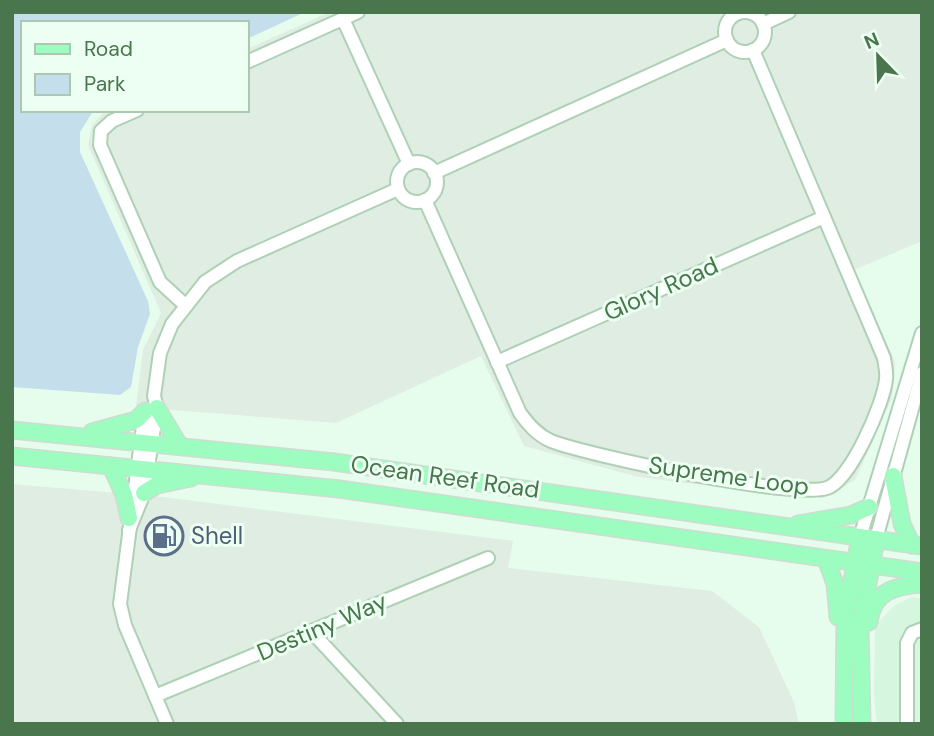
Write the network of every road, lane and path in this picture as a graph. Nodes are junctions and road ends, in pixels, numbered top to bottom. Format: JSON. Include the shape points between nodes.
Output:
{"nodes":[{"id":1,"x":358,"y":12,"type":"edge"},
{"id":2,"x":789,"y":12,"type":"edge"},
{"id":3,"x":738,"y":13,"type":"edge"},
{"id":4,"x":343,"y":19,"type":"junction"},
{"id":5,"x":763,"y":24,"type":"junction"},
{"id":6,"x":727,"y":40,"type":"junction"},
{"id":7,"x":753,"y":50,"type":"junction"},
{"id":8,"x":248,"y":62,"type":"edge"},
{"id":9,"x":132,"y":112,"type":"edge"},
{"id":10,"x":409,"y":164,"type":"junction"},
{"id":11,"x":434,"y":173,"type":"junction"},
{"id":12,"x":398,"y":189,"type":"junction"},
{"id":13,"x":425,"y":200,"type":"junction"},
{"id":14,"x":824,"y":217,"type":"junction"},
{"id":15,"x":185,"y":305,"type":"junction"},
{"id":16,"x":922,"y":333,"type":"edge"},
{"id":17,"x":497,"y":362,"type":"junction"},
{"id":18,"x":922,"y":373,"type":"edge"},
{"id":19,"x":152,"y":405,"type":"junction"},
{"id":20,"x":12,"y":430,"type":"edge"},
{"id":21,"x":80,"y":436,"type":"junction"},
{"id":22,"x":145,"y":441,"type":"junction"},
{"id":23,"x":179,"y":445,"type":"junction"},
{"id":24,"x":12,"y":456,"type":"edge"},
{"id":25,"x":111,"y":466,"type":"junction"},
{"id":26,"x":141,"y":469,"type":"junction"},
{"id":27,"x":204,"y":475,"type":"junction"},
{"id":28,"x":894,"y":476,"type":"junction"},
{"id":29,"x":144,"y":493,"type":"junction"},
{"id":30,"x":869,"y":507,"type":"junction"},
{"id":31,"x":129,"y":524,"type":"junction"},
{"id":32,"x":782,"y":526,"type":"junction"},
{"id":33,"x":868,"y":538,"type":"junction"},
{"id":34,"x":917,"y":545,"type":"edge"},
{"id":35,"x":488,"y":558,"type":"dead end"},
{"id":36,"x":826,"y":559,"type":"junction"},
{"id":37,"x":862,"y":564,"type":"junction"},
{"id":38,"x":922,"y":572,"type":"edge"},
{"id":39,"x":922,"y":584,"type":"edge"},
{"id":40,"x":922,"y":629,"type":"edge"},
{"id":41,"x":310,"y":631,"type":"junction"},
{"id":42,"x":843,"y":647,"type":"junction"},
{"id":43,"x":859,"y":690,"type":"junction"},
{"id":44,"x":155,"y":696,"type":"junction"},
{"id":45,"x":167,"y":724,"type":"edge"},
{"id":46,"x":397,"y":724,"type":"edge"},
{"id":47,"x":844,"y":724,"type":"edge"},
{"id":48,"x":862,"y":724,"type":"edge"},
{"id":49,"x":907,"y":724,"type":"edge"}],
"edges":[{"from":1,"to":4,"type":"street"},
{"from":2,"to":5,"type":"street"},
{"from":3,"to":5,"type":"street","via":[[754,14]]},
{"from":3,"to":6,"type":"street","via":[[726,27]]},
{"from":4,"to":8,"type":"street"},
{"from":4,"to":10,"type":"street"},
{"from":5,"to":7,"type":"street","via":[[765,36]]},
{"from":6,"to":7,"type":"street","via":[[735,50]]},
{"from":6,"to":11,"type":"street"},
{"from":7,"to":14,"type":"street","name":"Supreme Loop"},
{"from":9,"to":15,"type":"street","via":[[101,131],[100,145],[160,282]]},
{"from":10,"to":11,"type":"street","via":[[425,164]]},
{"from":10,"to":12,"type":"street","via":[[398,176]]},
{"from":11,"to":13,"type":"street","via":[[436,185]]},
{"from":12,"to":13,"type":"street","via":[[412,201]]},
{"from":12,"to":15,"type":"street","via":[[237,261],[205,282]]},
{"from":13,"to":17,"type":"street","name":"Supreme Loop"},
{"from":14,"to":17,"type":"street","name":"Glory Road"},
{"from":14,"to":17,"type":"street","name":"Supreme Loop","via":[[884,358],[886,381],[860,452],[845,477],[829,488],[806,491],[678,472],[550,440],[531,428],[520,413]]},
{"from":15,"to":19,"type":"street","via":[[160,354]]},
{"from":16,"to":30,"type":"street"},
{"from":18,"to":28,"type":"street"},
{"from":19,"to":21,"type":"main road","via":[[131,422]]},
{"from":19,"to":22,"type":"street"},
{"from":19,"to":23,"type":"main road"},
{"from":20,"to":21,"type":"main road","name":"Ocean Reef Road"},
{"from":21,"to":22,"type":"main road","name":"Ocean Reef Road"},
{"from":22,"to":23,"type":"main road","name":"Ocean Reef Road"},
{"from":22,"to":26,"type":"street"},
{"from":23,"to":32,"type":"main road","name":"Ocean Reef Road","via":[[334,462]]},
{"from":24,"to":25,"type":"main road","name":"Ocean Reef Road"},
{"from":25,"to":26,"type":"main road","name":"Ocean Reef Road"},
{"from":25,"to":31,"type":"main road","via":[[124,495]]},
{"from":26,"to":27,"type":"main road","name":"Ocean Reef Road"},
{"from":26,"to":29,"type":"street"},
{"from":26,"to":31,"type":"street"},
{"from":27,"to":29,"type":"main road","via":[[157,485]]},
{"from":27,"to":36,"type":"main road","name":"Ocean Reef Road","via":[[353,491]]},
{"from":28,"to":33,"type":"street"},
{"from":28,"to":34,"type":"main road","via":[[902,524]]},
{"from":29,"to":31,"type":"street"},
{"from":30,"to":32,"type":"main road"},
{"from":30,"to":33,"type":"street"},
{"from":31,"to":44,"type":"street","via":[[120,604]]},
{"from":32,"to":33,"type":"main road","name":"Ocean Reef Road"},
{"from":33,"to":34,"type":"main road","name":"Ocean Reef Road"},
{"from":33,"to":37,"type":"main road"},
{"from":35,"to":41,"type":"street","name":"Destiny Way"},
{"from":36,"to":37,"type":"main road","name":"Ocean Reef Road"},
{"from":36,"to":42,"type":"main road","via":[[835,584]]},
{"from":37,"to":38,"type":"main road","name":"Ocean Reef Road"},
{"from":37,"to":42,"type":"main road"},
{"from":37,"to":43,"type":"main road"},
{"from":39,"to":43,"type":"main road","via":[[888,590],[875,600]]},
{"from":40,"to":49,"type":"street","via":[[912,633],[907,643]]},
{"from":41,"to":44,"type":"street","name":"Destiny Way"},
{"from":41,"to":46,"type":"street"},
{"from":42,"to":47,"type":"main road"},
{"from":43,"to":48,"type":"main road"},
{"from":44,"to":45,"type":"street"}]}
